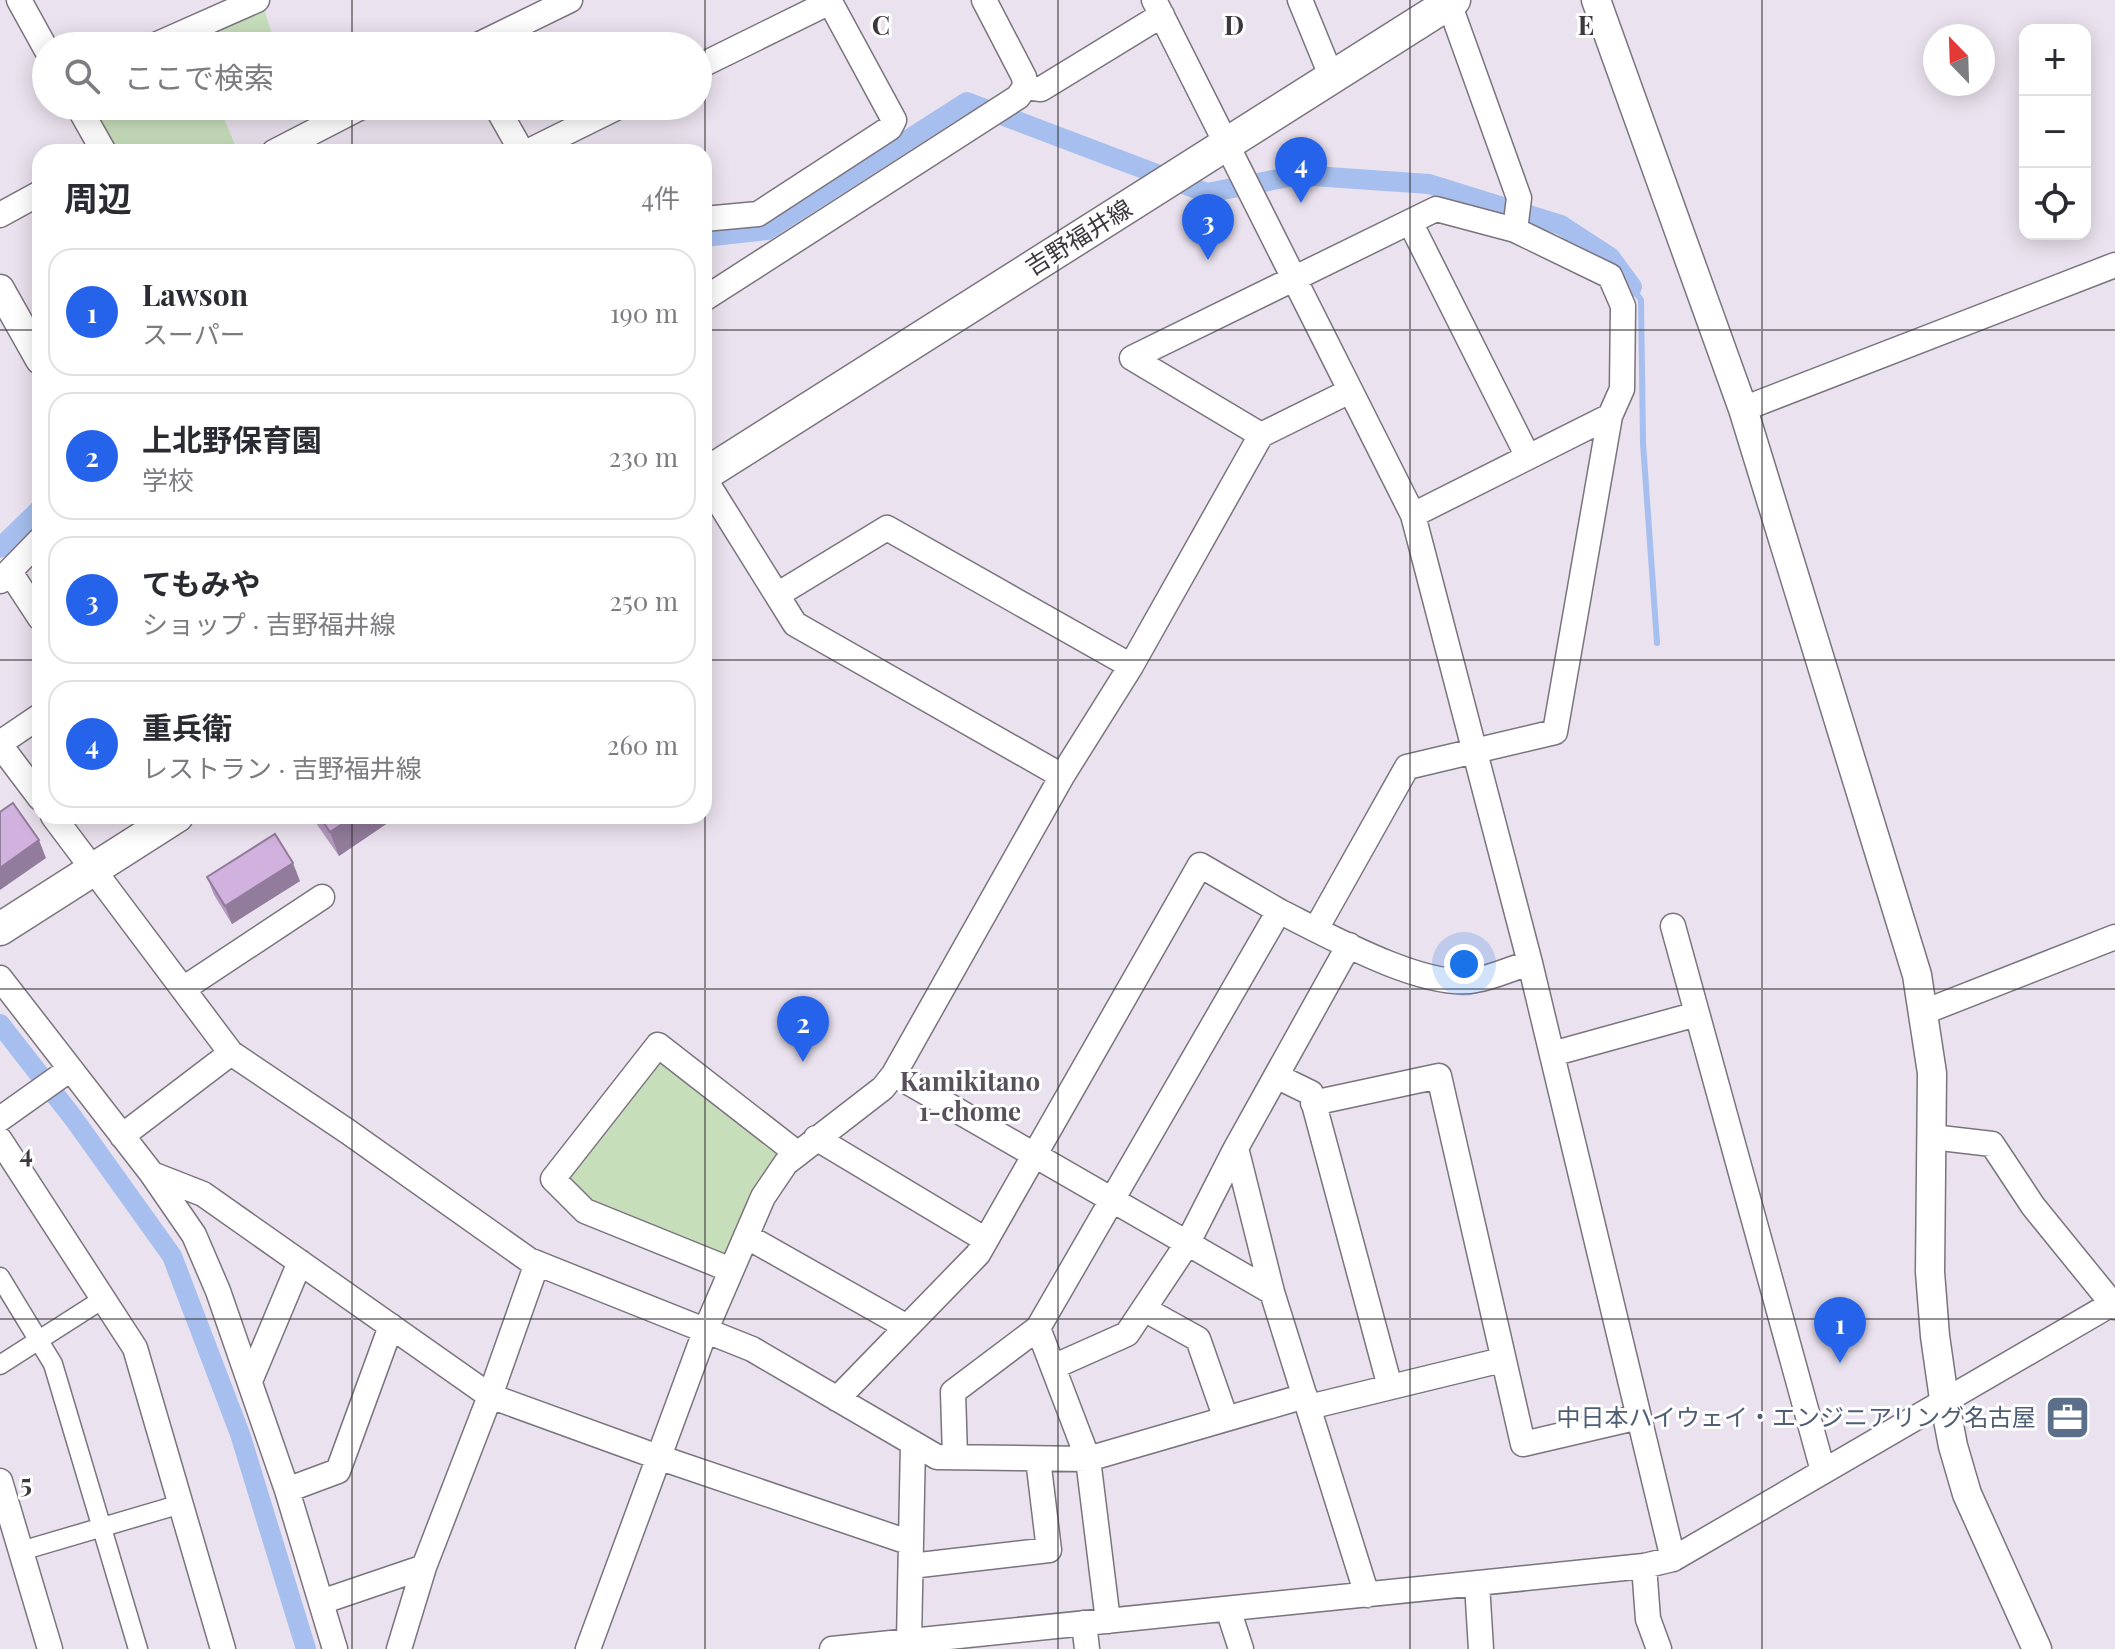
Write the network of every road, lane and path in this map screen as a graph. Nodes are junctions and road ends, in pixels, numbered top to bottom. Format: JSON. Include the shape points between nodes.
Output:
{"nodes":[{"id":1,"x":19,"y":0,"type":"edge"},
{"id":2,"x":257,"y":0,"type":"edge"},
{"id":3,"x":570,"y":0,"type":"edge"},
{"id":4,"x":984,"y":0,"type":"edge"},
{"id":5,"x":1300,"y":0,"type":"edge"},
{"id":6,"x":1596,"y":0,"type":"edge"},
{"id":7,"x":829,"y":1,"type":"edge"},
{"id":8,"x":1450,"y":1,"type":"edge"},
{"id":9,"x":1158,"y":8,"type":"edge"},
{"id":10,"x":529,"y":9,"type":"edge"},
{"id":11,"x":37,"y":32,"type":"edge"},
{"id":12,"x":185,"y":32,"type":"edge"},
{"id":13,"x":496,"y":32,"type":"edge"},
{"id":14,"x":712,"y":60,"type":"edge"},
{"id":15,"x":1332,"y":78,"type":"junction"},
{"id":16,"x":1025,"y":87,"type":"junction"},
{"id":17,"x":86,"y":120,"type":"edge"},
{"id":18,"x":336,"y":120,"type":"edge"},
{"id":19,"x":505,"y":120,"type":"edge"},
{"id":20,"x":591,"y":120,"type":"edge"},
{"id":21,"x":99,"y":144,"type":"edge"},
{"id":22,"x":289,"y":144,"type":"edge"},
{"id":23,"x":520,"y":144,"type":"edge"},
{"id":24,"x":542,"y":144,"type":"edge"},
{"id":25,"x":1227,"y":145,"type":"junction"},
{"id":26,"x":32,"y":197,"type":"edge"},
{"id":27,"x":0,"y":215,"type":"edge"},
{"id":28,"x":712,"y":218,"type":"edge"},
{"id":29,"x":1410,"y":222,"type":"junction"},
{"id":30,"x":1515,"y":230,"type":"junction"},
{"id":31,"x":2115,"y":265,"type":"edge"},
{"id":32,"x":1294,"y":279,"type":"junction"},
{"id":33,"x":0,"y":289,"type":"edge"},
{"id":34,"x":712,"y":294,"type":"edge"},
{"id":35,"x":32,"y":346,"type":"edge"},
{"id":36,"x":1350,"y":391,"type":"junction"},
{"id":37,"x":1743,"y":409,"type":"junction"},
{"id":38,"x":1610,"y":416,"type":"junction"},
{"id":39,"x":1261,"y":435,"type":"junction"},
{"id":40,"x":1528,"y":457,"type":"junction"},
{"id":41,"x":712,"y":471,"type":"edge"},
{"id":42,"x":712,"y":489,"type":"edge"},
{"id":43,"x":1413,"y":515,"type":"junction"},
{"id":44,"x":32,"y":548,"type":"edge"},
{"id":45,"x":5,"y":576,"type":"edge"},
{"id":46,"x":777,"y":595,"type":"junction"},
{"id":47,"x":32,"y":608,"type":"edge"},
{"id":48,"x":1131,"y":666,"type":"junction"},
{"id":49,"x":32,"y":722,"type":"edge"},
{"id":50,"x":0,"y":744,"type":"edge"},
{"id":51,"x":1473,"y":753,"type":"junction"},
{"id":52,"x":1062,"y":776,"type":"junction"},
{"id":53,"x":32,"y":787,"type":"edge"},
{"id":54,"x":59,"y":824,"type":"edge"},
{"id":55,"x":164,"y":824,"type":"edge"},
{"id":56,"x":93,"y":869,"type":"junction"},
{"id":57,"x":322,"y":897,"type":"dead end"},
{"id":58,"x":1279,"y":911,"type":"junction"},
{"id":59,"x":1673,"y":926,"type":"dead end"},
{"id":60,"x":0,"y":929,"type":"edge"},
{"id":61,"x":1316,"y":929,"type":"junction"},
{"id":62,"x":2115,"y":937,"type":"edge"},
{"id":63,"x":1349,"y":945,"type":"junction"},
{"id":64,"x":1530,"y":963,"type":"junction"},
{"id":65,"x":0,"y":978,"type":"edge"},
{"id":66,"x":183,"y":989,"type":"junction"},
{"id":67,"x":1924,"y":1012,"type":"junction"},
{"id":68,"x":1697,"y":1014,"type":"junction"},
{"id":69,"x":231,"y":1053,"type":"junction"},
{"id":70,"x":1552,"y":1054,"type":"junction"},
{"id":71,"x":69,"y":1070,"type":"junction"},
{"id":72,"x":894,"y":1074,"type":"junction"},
{"id":73,"x":1276,"y":1076,"type":"junction"},
{"id":74,"x":1313,"y":1103,"type":"junction"},
{"id":75,"x":0,"y":1119,"type":"edge"},
{"id":76,"x":122,"y":1136,"type":"junction"},
{"id":77,"x":1932,"y":1137,"type":"junction"},
{"id":78,"x":816,"y":1138,"type":"junction"},
{"id":79,"x":0,"y":1140,"type":"edge"},
{"id":80,"x":1236,"y":1148,"type":"junction"},
{"id":81,"x":798,"y":1154,"type":"junction"},
{"id":82,"x":1034,"y":1156,"type":"junction"},
{"id":83,"x":152,"y":1174,"type":"junction"},
{"id":84,"x":1110,"y":1200,"type":"junction"},
{"id":85,"x":746,"y":1236,"type":"junction"},
{"id":86,"x":986,"y":1240,"type":"junction"},
{"id":87,"x":1187,"y":1244,"type":"junction"},
{"id":88,"x":300,"y":1262,"type":"junction"},
{"id":89,"x":537,"y":1263,"type":"junction"},
{"id":90,"x":731,"y":1270,"type":"junction"},
{"id":91,"x":0,"y":1277,"type":"edge"},
{"id":92,"x":1272,"y":1292,"type":"junction"},
{"id":93,"x":103,"y":1299,"type":"junction"},
{"id":94,"x":2114,"y":1304,"type":"edge"},
{"id":95,"x":1144,"y":1309,"type":"junction"},
{"id":96,"x":391,"y":1326,"type":"junction"},
{"id":97,"x":907,"y":1327,"type":"junction"},
{"id":98,"x":1038,"y":1328,"type":"junction"},
{"id":99,"x":706,"y":1329,"type":"junction"},
{"id":100,"x":38,"y":1340,"type":"junction"},
{"id":101,"x":1502,"y":1360,"type":"junction"},
{"id":102,"x":0,"y":1365,"type":"edge"},
{"id":103,"x":1053,"y":1367,"type":"junction"},
{"id":104,"x":250,"y":1381,"type":"junction"},
{"id":105,"x":1390,"y":1387,"type":"junction"},
{"id":106,"x":490,"y":1396,"type":"junction"},
{"id":107,"x":837,"y":1399,"type":"junction"},
{"id":108,"x":1944,"y":1399,"type":"junction"},
{"id":109,"x":1307,"y":1402,"type":"junction"},
{"id":110,"x":1639,"y":1417,"type":"junction"},
{"id":111,"x":1226,"y":1419,"type":"junction"},
{"id":112,"x":913,"y":1443,"type":"junction"},
{"id":113,"x":658,"y":1457,"type":"junction"},
{"id":114,"x":955,"y":1457,"type":"junction"},
{"id":115,"x":1038,"y":1459,"type":"junction"},
{"id":116,"x":1088,"y":1459,"type":"junction"},
{"id":117,"x":1823,"y":1471,"type":"junction"},
{"id":118,"x":0,"y":1481,"type":"edge"},
{"id":119,"x":287,"y":1490,"type":"junction"},
{"id":120,"x":181,"y":1504,"type":"junction"},
{"id":121,"x":102,"y":1527,"type":"junction"},
{"id":122,"x":21,"y":1551,"type":"junction"},
{"id":123,"x":911,"y":1555,"type":"junction"},
{"id":124,"x":1673,"y":1559,"type":"junction"},
{"id":125,"x":1644,"y":1566,"type":"junction"},
{"id":126,"x":424,"y":1567,"type":"junction"},
{"id":127,"x":1477,"y":1584,"type":"junction"},
{"id":128,"x":1367,"y":1595,"type":"junction"},
{"id":129,"x":321,"y":1602,"type":"junction"},
{"id":130,"x":1228,"y":1609,"type":"junction"},
{"id":131,"x":1108,"y":1621,"type":"junction"},
{"id":132,"x":1084,"y":1623,"type":"junction"},
{"id":133,"x":911,"y":1645,"type":"edge"},
{"id":134,"x":50,"y":1649,"type":"edge"},
{"id":135,"x":138,"y":1649,"type":"edge"},
{"id":136,"x":223,"y":1649,"type":"edge"},
{"id":137,"x":335,"y":1649,"type":"edge"},
{"id":138,"x":399,"y":1649,"type":"edge"},
{"id":139,"x":588,"y":1649,"type":"edge"},
{"id":140,"x":832,"y":1649,"type":"edge"},
{"id":141,"x":1087,"y":1649,"type":"edge"},
{"id":142,"x":1241,"y":1649,"type":"edge"},
{"id":143,"x":1481,"y":1649,"type":"edge"},
{"id":144,"x":1659,"y":1649,"type":"edge"},
{"id":145,"x":2037,"y":1649,"type":"edge"}],
"edges":[{"from":1,"to":11,"type":"street"},
{"from":2,"to":12,"type":"street"},
{"from":3,"to":10,"type":"street"},
{"from":4,"to":16,"type":"street"},
{"from":5,"to":15,"type":"street"},
{"from":6,"to":37,"type":"street"},
{"from":7,"to":14,"type":"street"},
{"from":7,"to":28,"type":"street","via":[[894,120],[890,128],[758,214]]},
{"from":8,"to":15,"type":"main road","name":"吉野福井線"},
{"from":8,"to":30,"type":"street","via":[[1519,198]]},
{"from":9,"to":16,"type":"street","via":[[1041,89]]},
{"from":9,"to":25,"type":"street"},
{"from":10,"to":13,"type":"street"},
{"from":15,"to":25,"type":"main road","name":"吉野福井線"},
{"from":16,"to":34,"type":"street","via":[[1018,97]]},
{"from":17,"to":21,"type":"street"},
{"from":18,"to":22,"type":"street"},
{"from":19,"to":23,"type":"street"},
{"from":20,"to":24,"type":"street"},
{"from":25,"to":32,"type":"street"},
{"from":25,"to":41,"type":"main road","name":"吉野福井線"},
{"from":26,"to":27,"type":"street"},
{"from":29,"to":30,"type":"street","via":[[1436,209]]},
{"from":29,"to":32,"type":"street"},
{"from":29,"to":40,"type":"street"},
{"from":30,"to":38,"type":"street","via":[[1610,276],[1623,306],[1622,389]]},
{"from":31,"to":37,"type":"street"},
{"from":32,"to":36,"type":"street"},
{"from":32,"to":39,"type":"street","via":[[1132,358]]},
{"from":33,"to":35,"type":"street"},
{"from":36,"to":39,"type":"street"},
{"from":36,"to":43,"type":"street"},
{"from":37,"to":67,"type":"street","via":[[1901,919]]},
{"from":38,"to":40,"type":"street"},
{"from":38,"to":51,"type":"street","via":[[1555,732]]},
{"from":39,"to":48,"type":"street"},
{"from":40,"to":43,"type":"street"},
{"from":42,"to":46,"type":"street"},
{"from":43,"to":51,"type":"street"},
{"from":44,"to":45,"type":"street"},
{"from":45,"to":47,"type":"street"},
{"from":46,"to":48,"type":"street","via":[[887,528]]},
{"from":46,"to":52,"type":"street","via":[[795,624]]},
{"from":48,"to":52,"type":"street"},
{"from":49,"to":50,"type":"street"},
{"from":50,"to":53,"type":"street"},
{"from":51,"to":61,"type":"street","via":[[1407,767]]},
{"from":51,"to":64,"type":"street"},
{"from":52,"to":72,"type":"street"},
{"from":54,"to":56,"type":"street"},
{"from":55,"to":56,"type":"main road"},
{"from":56,"to":60,"type":"main road"},
{"from":56,"to":66,"type":"street"},
{"from":57,"to":66,"type":"street"},
{"from":58,"to":61,"type":"street"},
{"from":58,"to":82,"type":"street","via":[[1200,865]]},
{"from":58,"to":84,"type":"street"},
{"from":59,"to":68,"type":"street"},
{"from":61,"to":63,"type":"street"},
{"from":62,"to":67,"type":"street"},
{"from":63,"to":64,"type":"street","via":[[1428,977],[1474,981]]},
{"from":63,"to":73,"type":"street"},
{"from":64,"to":70,"type":"street"},
{"from":65,"to":71,"type":"street"},
{"from":66,"to":69,"type":"street"},
{"from":67,"to":77,"type":"street","via":[[1932,1073]]},
{"from":68,"to":70,"type":"street"},
{"from":68,"to":117,"type":"street"},
{"from":69,"to":76,"type":"street"},
{"from":69,"to":89,"type":"street"},
{"from":70,"to":110,"type":"street"},
{"from":71,"to":75,"type":"street"},
{"from":71,"to":76,"type":"street"},
{"from":72,"to":78,"type":"street"},
{"from":72,"to":82,"type":"street"},
{"from":73,"to":74,"type":"street","via":[[1311,1093]]},
{"from":73,"to":80,"type":"street"},
{"from":74,"to":101,"type":"street","via":[[1439,1076]]},
{"from":74,"to":105,"type":"street"},
{"from":76,"to":83,"type":"street"},
{"from":77,"to":94,"type":"street","via":[[1992,1144],[2033,1206]]},
{"from":77,"to":108,"type":"street","via":[[1930,1272]]},
{"from":78,"to":81,"type":"street"},
{"from":78,"to":86,"type":"street"},
{"from":79,"to":93,"type":"street"},
{"from":80,"to":87,"type":"street"},
{"from":80,"to":92,"type":"street"},
{"from":81,"to":85,"type":"street","via":[[763,1197]]},
{"from":81,"to":90,"type":"street","via":[[658,1045],[553,1179],[585,1211]]},
{"from":82,"to":84,"type":"street"},
{"from":82,"to":86,"type":"street"},
{"from":83,"to":88,"type":"street","via":[[203,1194]]},
{"from":83,"to":104,"type":"street","via":[[194,1235]]},
{"from":84,"to":87,"type":"street"},
{"from":84,"to":98,"type":"street"},
{"from":85,"to":90,"type":"street"},
{"from":85,"to":97,"type":"street"},
{"from":86,"to":97,"type":"street"},
{"from":87,"to":92,"type":"street"},
{"from":87,"to":95,"type":"street"},
{"from":88,"to":96,"type":"street"},
{"from":88,"to":104,"type":"street"},
{"from":89,"to":99,"type":"street"},
{"from":89,"to":106,"type":"street"},
{"from":90,"to":99,"type":"street"},
{"from":91,"to":100,"type":"street"},
{"from":92,"to":109,"type":"street"},
{"from":93,"to":100,"type":"street"},
{"from":93,"to":120,"type":"street","via":[[135,1348]]},
{"from":94,"to":108,"type":"street"},
{"from":95,"to":103,"type":"street","via":[[1127,1334]]},
{"from":95,"to":111,"type":"street","via":[[1198,1339]]},
{"from":96,"to":106,"type":"street"},
{"from":96,"to":119,"type":"street","via":[[338,1471]]},
{"from":97,"to":107,"type":"street"},
{"from":98,"to":103,"type":"street"},
{"from":98,"to":114,"type":"street","via":[[953,1392]]},
{"from":99,"to":107,"type":"street","via":[[752,1349]]},
{"from":99,"to":113,"type":"street"},
{"from":100,"to":102,"type":"street"},
{"from":100,"to":121,"type":"street","via":[[53,1364]]},
{"from":101,"to":105,"type":"street"},
{"from":101,"to":110,"type":"street","via":[[1523,1444]]},
{"from":103,"to":116,"type":"street"},
{"from":104,"to":119,"type":"street"},
{"from":105,"to":109,"type":"street"},
{"from":106,"to":113,"type":"street"},
{"from":106,"to":126,"type":"street"},
{"from":107,"to":112,"type":"street"},
{"from":108,"to":117,"type":"street"},
{"from":108,"to":145,"type":"street","via":[[1967,1494]]},
{"from":109,"to":111,"type":"street"},
{"from":109,"to":128,"type":"street"},
{"from":110,"to":124,"type":"street"},
{"from":111,"to":116,"type":"street"},
{"from":112,"to":114,"type":"street","via":[[937,1457]]},
{"from":112,"to":123,"type":"street"},
{"from":113,"to":123,"type":"street"},
{"from":113,"to":139,"type":"street"},
{"from":114,"to":115,"type":"street"},
{"from":115,"to":116,"type":"street"},
{"from":115,"to":123,"type":"street","via":[[1049,1550]]},
{"from":116,"to":131,"type":"street"},
{"from":117,"to":124,"type":"street"},
{"from":118,"to":122,"type":"street"},
{"from":119,"to":129,"type":"street"},
{"from":120,"to":121,"type":"street"},
{"from":120,"to":136,"type":"street"},
{"from":121,"to":122,"type":"street"},
{"from":121,"to":135,"type":"street"},
{"from":122,"to":134,"type":"street"},
{"from":123,"to":133,"type":"street"},
{"from":124,"to":125,"type":"street"},
{"from":125,"to":127,"type":"street"},
{"from":125,"to":144,"type":"street","via":[[1648,1619]]},
{"from":126,"to":129,"type":"street"},
{"from":126,"to":138,"type":"street"},
{"from":127,"to":128,"type":"street"},
{"from":127,"to":143,"type":"street"},
{"from":128,"to":130,"type":"street"},
{"from":129,"to":137,"type":"street"},
{"from":130,"to":131,"type":"street"},
{"from":130,"to":142,"type":"street"},
{"from":131,"to":132,"type":"street"},
{"from":132,"to":133,"type":"street"},
{"from":132,"to":141,"type":"street"},
{"from":133,"to":140,"type":"street"}]}
